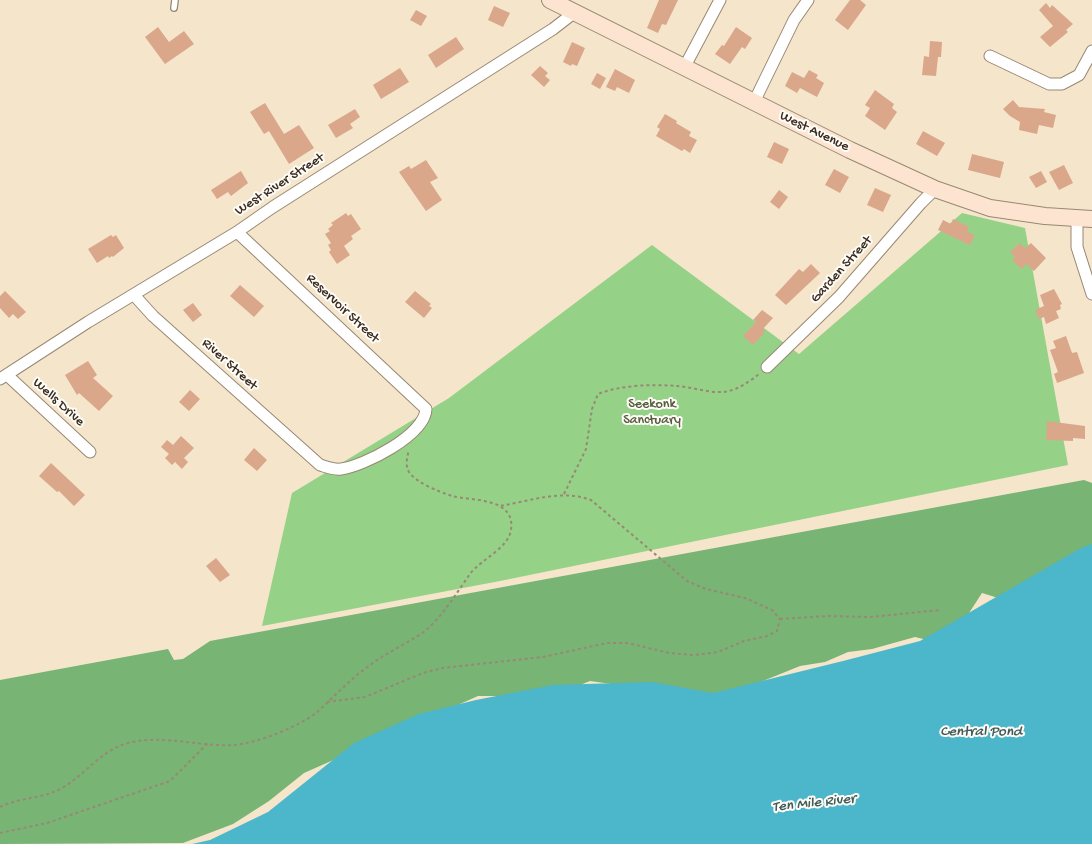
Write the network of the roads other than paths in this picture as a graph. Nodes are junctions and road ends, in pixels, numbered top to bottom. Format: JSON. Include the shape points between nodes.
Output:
{"nodes":[{"id":1,"x":175,"y":0,"type":"edge"},
{"id":2,"x":550,"y":0,"type":"edge"},
{"id":3,"x":720,"y":0,"type":"edge"},
{"id":4,"x":808,"y":0,"type":"edge"},
{"id":5,"x":174,"y":8,"type":"dead end"},
{"id":6,"x":575,"y":12,"type":"junction"},
{"id":7,"x":1092,"y":51,"type":"edge"},
{"id":8,"x":990,"y":56,"type":"dead end"},
{"id":9,"x":684,"y":68,"type":"junction"},
{"id":10,"x":754,"y":102,"type":"junction"},
{"id":11,"x":935,"y":189,"type":"junction"},
{"id":12,"x":1085,"y":219,"type":"edge"},
{"id":13,"x":237,"y":232,"type":"junction"},
{"id":14,"x":1092,"y":294,"type":"edge"},
{"id":15,"x":134,"y":295,"type":"junction"},
{"id":16,"x":767,"y":367,"type":"road end"},
{"id":17,"x":3,"y":377,"type":"edge"},
{"id":18,"x":426,"y":409,"type":"joint"},
{"id":19,"x":90,"y":452,"type":"dead end"}],
"edges":[{"from":1,"to":5,"type":"lane"},
{"from":2,"to":6,"type":"street","name":"West Avenue"},
{"from":3,"to":9,"type":"street"},
{"from":4,"to":10,"type":"street","via":[[794,20]]},
{"from":6,"to":9,"type":"street","name":"West Avenue"},
{"from":6,"to":13,"type":"street","name":"West River Street","via":[[553,29]]},
{"from":7,"to":8,"type":"street","via":[[1079,75],[1062,84],[1049,84]]},
{"from":9,"to":10,"type":"street","name":"West Avenue"},
{"from":10,"to":11,"type":"street","name":"West Avenue"},
{"from":11,"to":12,"type":"street","name":"West Avenue","via":[[990,208]]},
{"from":11,"to":16,"type":"street","name":"Garden Street","via":[[839,298]]},
{"from":12,"to":14,"type":"street","via":[[1077,247]]},
{"from":13,"to":15,"type":"street","name":"West River Street"},
{"from":13,"to":18,"type":"street","name":"Reservoir Street"},
{"from":15,"to":17,"type":"street","name":"West River Street"},
{"from":15,"to":18,"type":"street","name":"River Street","via":[[153,316],[320,465],[342,469],[390,449],[413,432],[426,417]]},
{"from":17,"to":19,"type":"street","name":"Wells Drive"}]}
